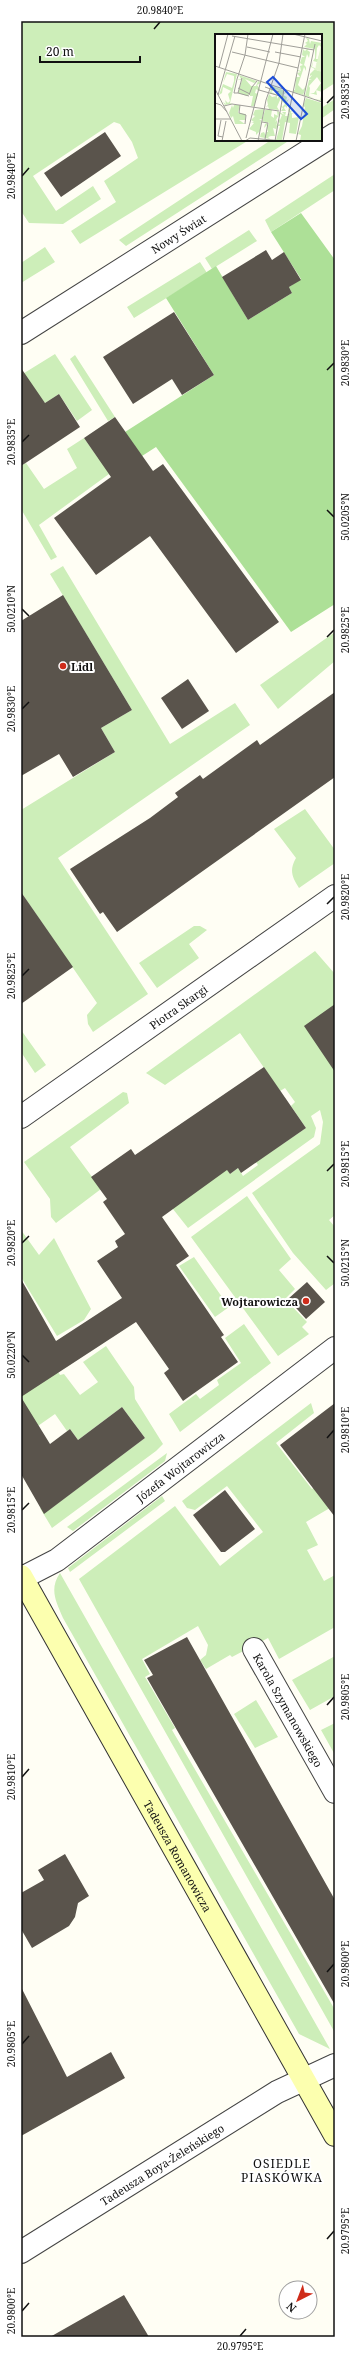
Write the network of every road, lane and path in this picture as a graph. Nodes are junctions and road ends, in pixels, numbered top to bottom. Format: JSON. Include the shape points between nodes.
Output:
{"nodes":[{"id":1,"x":335,"y":134,"type":"edge"},
{"id":2,"x":21,"y":333,"type":"edge"},
{"id":3,"x":335,"y":896,"type":"edge"},
{"id":4,"x":21,"y":1117,"type":"edge"},
{"id":5,"x":335,"y":1348,"type":"edge"},
{"id":6,"x":22,"y":1577,"type":"edge"},
{"id":7,"x":254,"y":1649,"type":"dead end"},
{"id":8,"x":335,"y":1792,"type":"edge"},
{"id":9,"x":335,"y":2065,"type":"edge"},
{"id":10,"x":304,"y":2080,"type":"junction"},
{"id":11,"x":335,"y":2135,"type":"edge"},
{"id":12,"x":21,"y":2252,"type":"edge"}],
"edges":[{"from":1,"to":2,"type":"street","name":"Nowy Świat"},
{"from":3,"to":4,"type":"street","name":"Piotra Skargi"},
{"from":5,"to":6,"type":"street","name":"Józefa Wojtarowicza","via":[[57,1560]]},
{"from":6,"to":10,"type":"street","name":"Tadeusza Romanowicza"},
{"from":7,"to":8,"type":"street","name":"Karola Szymanowskiego"},
{"from":9,"to":10,"type":"street","name":"Tadeusza Boya-Żeleńskiego"},
{"from":10,"to":11,"type":"street","name":"Tadeusza Romanowicza"},
{"from":10,"to":12,"type":"street","name":"Tadeusza Boya-Żeleńskiego","via":[[277,2092]]}]}
